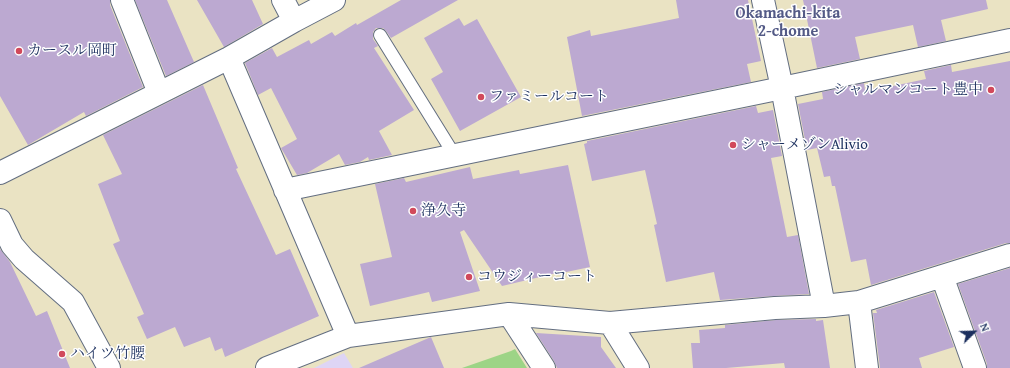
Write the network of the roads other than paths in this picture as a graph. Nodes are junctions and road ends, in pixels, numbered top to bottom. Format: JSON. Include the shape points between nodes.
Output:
{"nodes":[{"id":1,"x":122,"y":0,"type":"edge"},
{"id":2,"x":283,"y":0,"type":"edge"},
{"id":3,"x":334,"y":0,"type":"edge"},
{"id":4,"x":763,"y":0,"type":"edge"},
{"id":5,"x":294,"y":21,"type":"junction"},
{"id":6,"x":380,"y":35,"type":"dead end"},
{"id":7,"x":1010,"y":40,"type":"edge"},
{"id":8,"x":229,"y":58,"type":"junction"},
{"id":9,"x":782,"y":88,"type":"junction"},
{"id":10,"x":159,"y":93,"type":"junction"},
{"id":11,"x":455,"y":156,"type":"junction"},
{"id":12,"x":0,"y":173,"type":"edge"},
{"id":13,"x":286,"y":190,"type":"junction"},
{"id":14,"x":0,"y":220,"type":"edge"},
{"id":15,"x":1010,"y":255,"type":"edge"},
{"id":16,"x":942,"y":276,"type":"junction"},
{"id":17,"x":859,"y":302,"type":"junction"},
{"id":18,"x":824,"y":306,"type":"junction"},
{"id":19,"x":509,"y":314,"type":"junction"},
{"id":20,"x":610,"y":323,"type":"junction"},
{"id":21,"x":348,"y":336,"type":"junction"},
{"id":22,"x":109,"y":368,"type":"edge"},
{"id":23,"x":267,"y":368,"type":"edge"},
{"id":24,"x":544,"y":368,"type":"edge"},
{"id":25,"x":638,"y":368,"type":"edge"},
{"id":26,"x":867,"y":368,"type":"edge"},
{"id":27,"x":975,"y":368,"type":"edge"}],
"edges":[{"from":1,"to":10,"type":"street"},
{"from":2,"to":5,"type":"street"},
{"from":3,"to":5,"type":"street"},
{"from":4,"to":9,"type":"street"},
{"from":5,"to":8,"type":"street"},
{"from":6,"to":11,"type":"lane"},
{"from":7,"to":9,"type":"street"},
{"from":8,"to":10,"type":"street"},
{"from":8,"to":13,"type":"street"},
{"from":9,"to":11,"type":"street"},
{"from":9,"to":18,"type":"street"},
{"from":10,"to":12,"type":"street"},
{"from":11,"to":13,"type":"street"},
{"from":13,"to":21,"type":"street"},
{"from":14,"to":22,"type":"street","via":[[12,245],[24,259],[73,302]]},
{"from":15,"to":16,"type":"street"},
{"from":16,"to":17,"type":"street"},
{"from":16,"to":27,"type":"street"},
{"from":17,"to":18,"type":"street"},
{"from":17,"to":26,"type":"street"},
{"from":18,"to":20,"type":"street"},
{"from":19,"to":20,"type":"street"},
{"from":19,"to":21,"type":"street"},
{"from":19,"to":24,"type":"street"},
{"from":20,"to":25,"type":"street"},
{"from":21,"to":23,"type":"street"}]}
